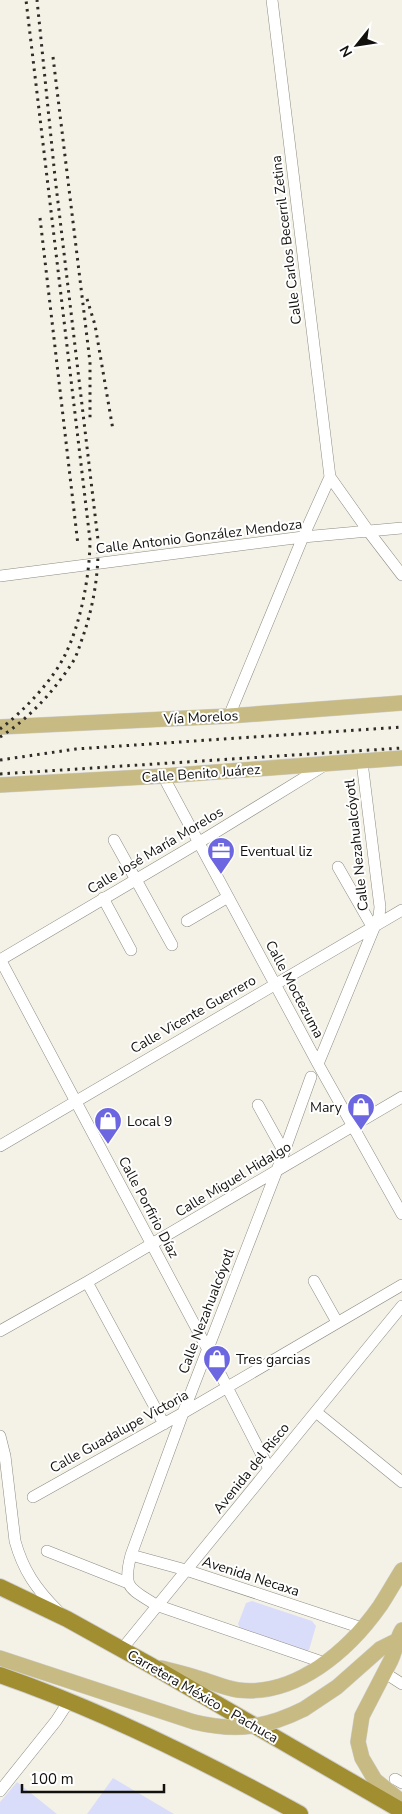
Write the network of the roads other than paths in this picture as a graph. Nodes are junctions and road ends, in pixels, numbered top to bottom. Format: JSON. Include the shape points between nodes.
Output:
{"nodes":[{"id":1,"x":272,"y":0,"type":"edge"},
{"id":2,"x":330,"y":477,"type":"junction"},
{"id":3,"x":402,"y":528,"type":"edge"},
{"id":4,"x":369,"y":532,"type":"junction"},
{"id":5,"x":303,"y":538,"type":"junction"},
{"id":6,"x":402,"y":575,"type":"edge"},
{"id":7,"x":0,"y":576,"type":"edge"},
{"id":8,"x":402,"y":702,"type":"edge"},
{"id":9,"x":229,"y":716,"type":"junction"},
{"id":10,"x":0,"y":727,"type":"edge"},
{"id":11,"x":402,"y":758,"type":"edge"},
{"id":12,"x":362,"y":762,"type":"junction"},
{"id":13,"x":325,"y":765,"type":"junction"},
{"id":14,"x":163,"y":776,"type":"junction"},
{"id":15,"x":0,"y":785,"type":"edge"},
{"id":16,"x":114,"y":840,"type":"dead end"},
{"id":17,"x":198,"y":843,"type":"junction"},
{"id":18,"x":338,"y":867,"type":"dead end"},
{"id":19,"x":136,"y":879,"type":"junction"},
{"id":20,"x":228,"y":897,"type":"junction"},
{"id":21,"x":103,"y":898,"type":"junction"},
{"id":22,"x":402,"y":910,"type":"edge"},
{"id":23,"x":187,"y":921,"type":"dead end"},
{"id":24,"x":373,"y":928,"type":"junction"},
{"id":25,"x":172,"y":945,"type":"dead end"},
{"id":26,"x":131,"y":950,"type":"dead end"},
{"id":27,"x":0,"y":960,"type":"edge"},
{"id":28,"x":275,"y":983,"type":"junction"},
{"id":29,"x":318,"y":1064,"type":"junction"},
{"id":30,"x":311,"y":1077,"type":"dead end"},
{"id":31,"x":402,"y":1097,"type":"edge"},
{"id":32,"x":75,"y":1101,"type":"junction"},
{"id":33,"x":258,"y":1105,"type":"dead end"},
{"id":34,"x":352,"y":1126,"type":"junction"},
{"id":35,"x":0,"y":1146,"type":"edge"},
{"id":36,"x":284,"y":1152,"type":"junction"},
{"id":37,"x":275,"y":1172,"type":"junction"},
{"id":38,"x":402,"y":1214,"type":"edge"},
{"id":39,"x":152,"y":1244,"type":"junction"},
{"id":40,"x":314,"y":1281,"type":"dead end"},
{"id":41,"x":87,"y":1282,"type":"junction"},
{"id":42,"x":402,"y":1285,"type":"edge"},
{"id":43,"x":402,"y":1306,"type":"edge"},
{"id":44,"x":337,"y":1322,"type":"junction"},
{"id":45,"x":0,"y":1331,"type":"edge"},
{"id":46,"x":208,"y":1350,"type":"junction"},
{"id":47,"x":227,"y":1387,"type":"junction"},
{"id":48,"x":316,"y":1412,"type":"junction"},
{"id":49,"x":183,"y":1413,"type":"junction"},
{"id":50,"x":164,"y":1424,"type":"junction"},
{"id":51,"x":1,"y":1441,"type":"edge"},
{"id":52,"x":0,"y":1462,"type":"edge"},
{"id":53,"x":269,"y":1469,"type":"junction"},
{"id":54,"x":402,"y":1482,"type":"edge"},
{"id":55,"x":33,"y":1498,"type":"dead end"},
{"id":56,"x":47,"y":1551,"type":"dead end"},
{"id":57,"x":131,"y":1555,"type":"junction"},
{"id":58,"x":186,"y":1570,"type":"junction"},
{"id":59,"x":402,"y":1570,"type":"edge"},
{"id":60,"x":128,"y":1583,"type":"junction"},
{"id":61,"x":0,"y":1587,"type":"edge"},
{"id":62,"x":156,"y":1605,"type":"junction"},
{"id":63,"x":67,"y":1619,"type":"junction"},
{"id":64,"x":362,"y":1628,"type":"junction"},
{"id":65,"x":399,"y":1637,"type":"edge"},
{"id":66,"x":122,"y":1649,"type":"junction"},
{"id":67,"x":0,"y":1658,"type":"edge"},
{"id":68,"x":325,"y":1663,"type":"junction"},
{"id":69,"x":150,"y":1665,"type":"junction"},
{"id":70,"x":385,"y":1673,"type":"junction"},
{"id":71,"x":0,"y":1675,"type":"edge"},
{"id":72,"x":402,"y":1684,"type":"edge"},
{"id":73,"x":69,"y":1701,"type":"junction"},
{"id":74,"x":0,"y":1791,"type":"edge"},
{"id":75,"x":402,"y":1802,"type":"edge"},
{"id":76,"x":402,"y":1811,"type":"edge"},
{"id":77,"x":300,"y":1814,"type":"edge"}],
"edges":[{"from":1,"to":2,"type":"street","name":"Calle Carlos Becerril Zetina"},
{"from":2,"to":4,"type":"street","name":"Calle Carlos Becerril Zetina"},
{"from":2,"to":5,"type":"street"},
{"from":3,"to":4,"type":"street","name":"Calle Antonio González Mendoza"},
{"from":4,"to":5,"type":"street","name":"Calle Antonio González Mendoza"},
{"from":4,"to":6,"type":"street","name":"Calle Carlos Becerril Zetina"},
{"from":5,"to":7,"type":"street","name":"Calle Antonio González Mendoza"},
{"from":5,"to":9,"type":"street"},
{"from":8,"to":9,"type":"main road","name":"Vía Morelos"},
{"from":9,"to":10,"type":"main road","name":"Vía Morelos"},
{"from":11,"to":12,"type":"main road","name":"Calle Benito Juárez"},
{"from":12,"to":13,"type":"main road","name":"Calle Benito Juárez"},
{"from":12,"to":24,"type":"street","name":"Calle Nezahualcóyotl","via":[[380,907]]},
{"from":13,"to":14,"type":"main road","name":"Calle Benito Juárez"},
{"from":13,"to":17,"type":"street","name":"Calle José María Morelos"},
{"from":14,"to":15,"type":"main road","name":"Calle Benito Juárez"},
{"from":14,"to":17,"type":"street","name":"Calle Moctezuma"},
{"from":16,"to":19,"type":"street"},
{"from":17,"to":19,"type":"street","name":"Calle José María Morelos"},
{"from":17,"to":20,"type":"street","name":"Calle Moctezuma"},
{"from":18,"to":24,"type":"street"},
{"from":19,"to":21,"type":"street","name":"Calle José María Morelos"},
{"from":19,"to":25,"type":"street"},
{"from":20,"to":23,"type":"street"},
{"from":20,"to":28,"type":"street","name":"Calle Moctezuma"},
{"from":21,"to":26,"type":"street"},
{"from":21,"to":27,"type":"street","name":"Calle José María Morelos"},
{"from":22,"to":24,"type":"street","name":"Calle Vicente Guerrero"},
{"from":24,"to":28,"type":"street","name":"Calle Vicente Guerrero"},
{"from":24,"to":29,"type":"street","name":"Calle Nezahualcóyotl"},
{"from":27,"to":32,"type":"street","name":"Calle Porfirio Díaz"},
{"from":28,"to":29,"type":"street","name":"Calle Moctezuma"},
{"from":28,"to":32,"type":"street","name":"Calle Vicente Guerrero"},
{"from":29,"to":34,"type":"street","name":"Calle Moctezuma"},
{"from":30,"to":36,"type":"street","name":"Calle Nezahualcóyotl"},
{"from":31,"to":34,"type":"street","name":"Calle Miguel Hidalgo"},
{"from":32,"to":35,"type":"street","name":"Calle Vicente Guerrero"},
{"from":32,"to":39,"type":"street","name":"Calle Porfirio Díaz"},
{"from":33,"to":36,"type":"street"},
{"from":34,"to":37,"type":"street","name":"Calle Miguel Hidalgo"},
{"from":34,"to":38,"type":"street","name":"Calle Moctezuma"},
{"from":36,"to":37,"type":"street","name":"Calle Nezahualcóyotl"},
{"from":37,"to":39,"type":"street","name":"Calle Miguel Hidalgo"},
{"from":37,"to":46,"type":"street","name":"Calle Nezahualcóyotl"},
{"from":39,"to":41,"type":"street","name":"Calle Miguel Hidalgo"},
{"from":39,"to":46,"type":"street","name":"Calle Porfirio Díaz"},
{"from":40,"to":44,"type":"street"},
{"from":41,"to":45,"type":"street","name":"Calle Miguel Hidalgo"},
{"from":41,"to":50,"type":"street"},
{"from":42,"to":44,"type":"street","name":"Calle Guadalupe Victoria"},
{"from":43,"to":48,"type":"street","name":"Avenida del Risco"},
{"from":44,"to":47,"type":"street","name":"Calle Guadalupe Victoria"},
{"from":46,"to":47,"type":"street","name":"Calle Porfirio Díaz"},
{"from":46,"to":49,"type":"street","name":"Calle Nezahualcóyotl"},
{"from":47,"to":49,"type":"street","name":"Calle Guadalupe Victoria"},
{"from":47,"to":53,"type":"street","name":"Calle Porfirio Díaz"},
{"from":48,"to":53,"type":"street","name":"Avenida del Risco"},
{"from":48,"to":54,"type":"street"},
{"from":49,"to":50,"type":"street","name":"Calle Guadalupe Victoria"},
{"from":49,"to":57,"type":"street","name":"Calle Nezahualcóyotl"},
{"from":50,"to":55,"type":"street","name":"Calle Guadalupe Victoria"},
{"from":51,"to":52,"type":"street"},
{"from":51,"to":63,"type":"street","via":[[19,1554],[33,1582]]},
{"from":53,"to":58,"type":"street","name":"Avenida del Risco"},
{"from":56,"to":60,"type":"street"},
{"from":57,"to":58,"type":"street","name":"Avenida Necaxa"},
{"from":57,"to":60,"type":"street","name":"Calle Nezahualcóyotl","via":[[126,1572]]},
{"from":58,"to":62,"type":"street","name":"Avenida del Risco"},
{"from":58,"to":64,"type":"street","name":"Avenida Necaxa"},
{"from":59,"to":64,"type":"main road"},
{"from":60,"to":62,"type":"street"},
{"from":61,"to":63,"type":"highway","name":"Carretera México - Pachuca"},
{"from":62,"to":66,"type":"street","name":"Avenida del Risco"},
{"from":62,"to":68,"type":"street"},
{"from":63,"to":66,"type":"highway","name":"Carretera México - Pachuca"},
{"from":64,"to":68,"type":"main road"},
{"from":65,"to":67,"type":"main road","bridge":true,"via":[[304,1709],[271,1723],[244,1728],[194,1722]]},
{"from":65,"to":70,"type":"main road"},
{"from":66,"to":69,"type":"highway","name":"Carretera México - Pachuca"},
{"from":68,"to":69,"type":"main road","via":[[284,1685],[262,1690],[220,1686]]},
{"from":69,"to":76,"type":"highway","name":"Carretera México - Pachuca"},
{"from":70,"to":72,"type":"street"},
{"from":70,"to":75,"type":"main road","via":[[362,1716],[358,1742],[362,1758],[375,1780]]},
{"from":71,"to":73,"type":"highway"},
{"from":73,"to":74,"type":"street"},
{"from":73,"to":77,"type":"highway","via":[[233,1778]]}]}
